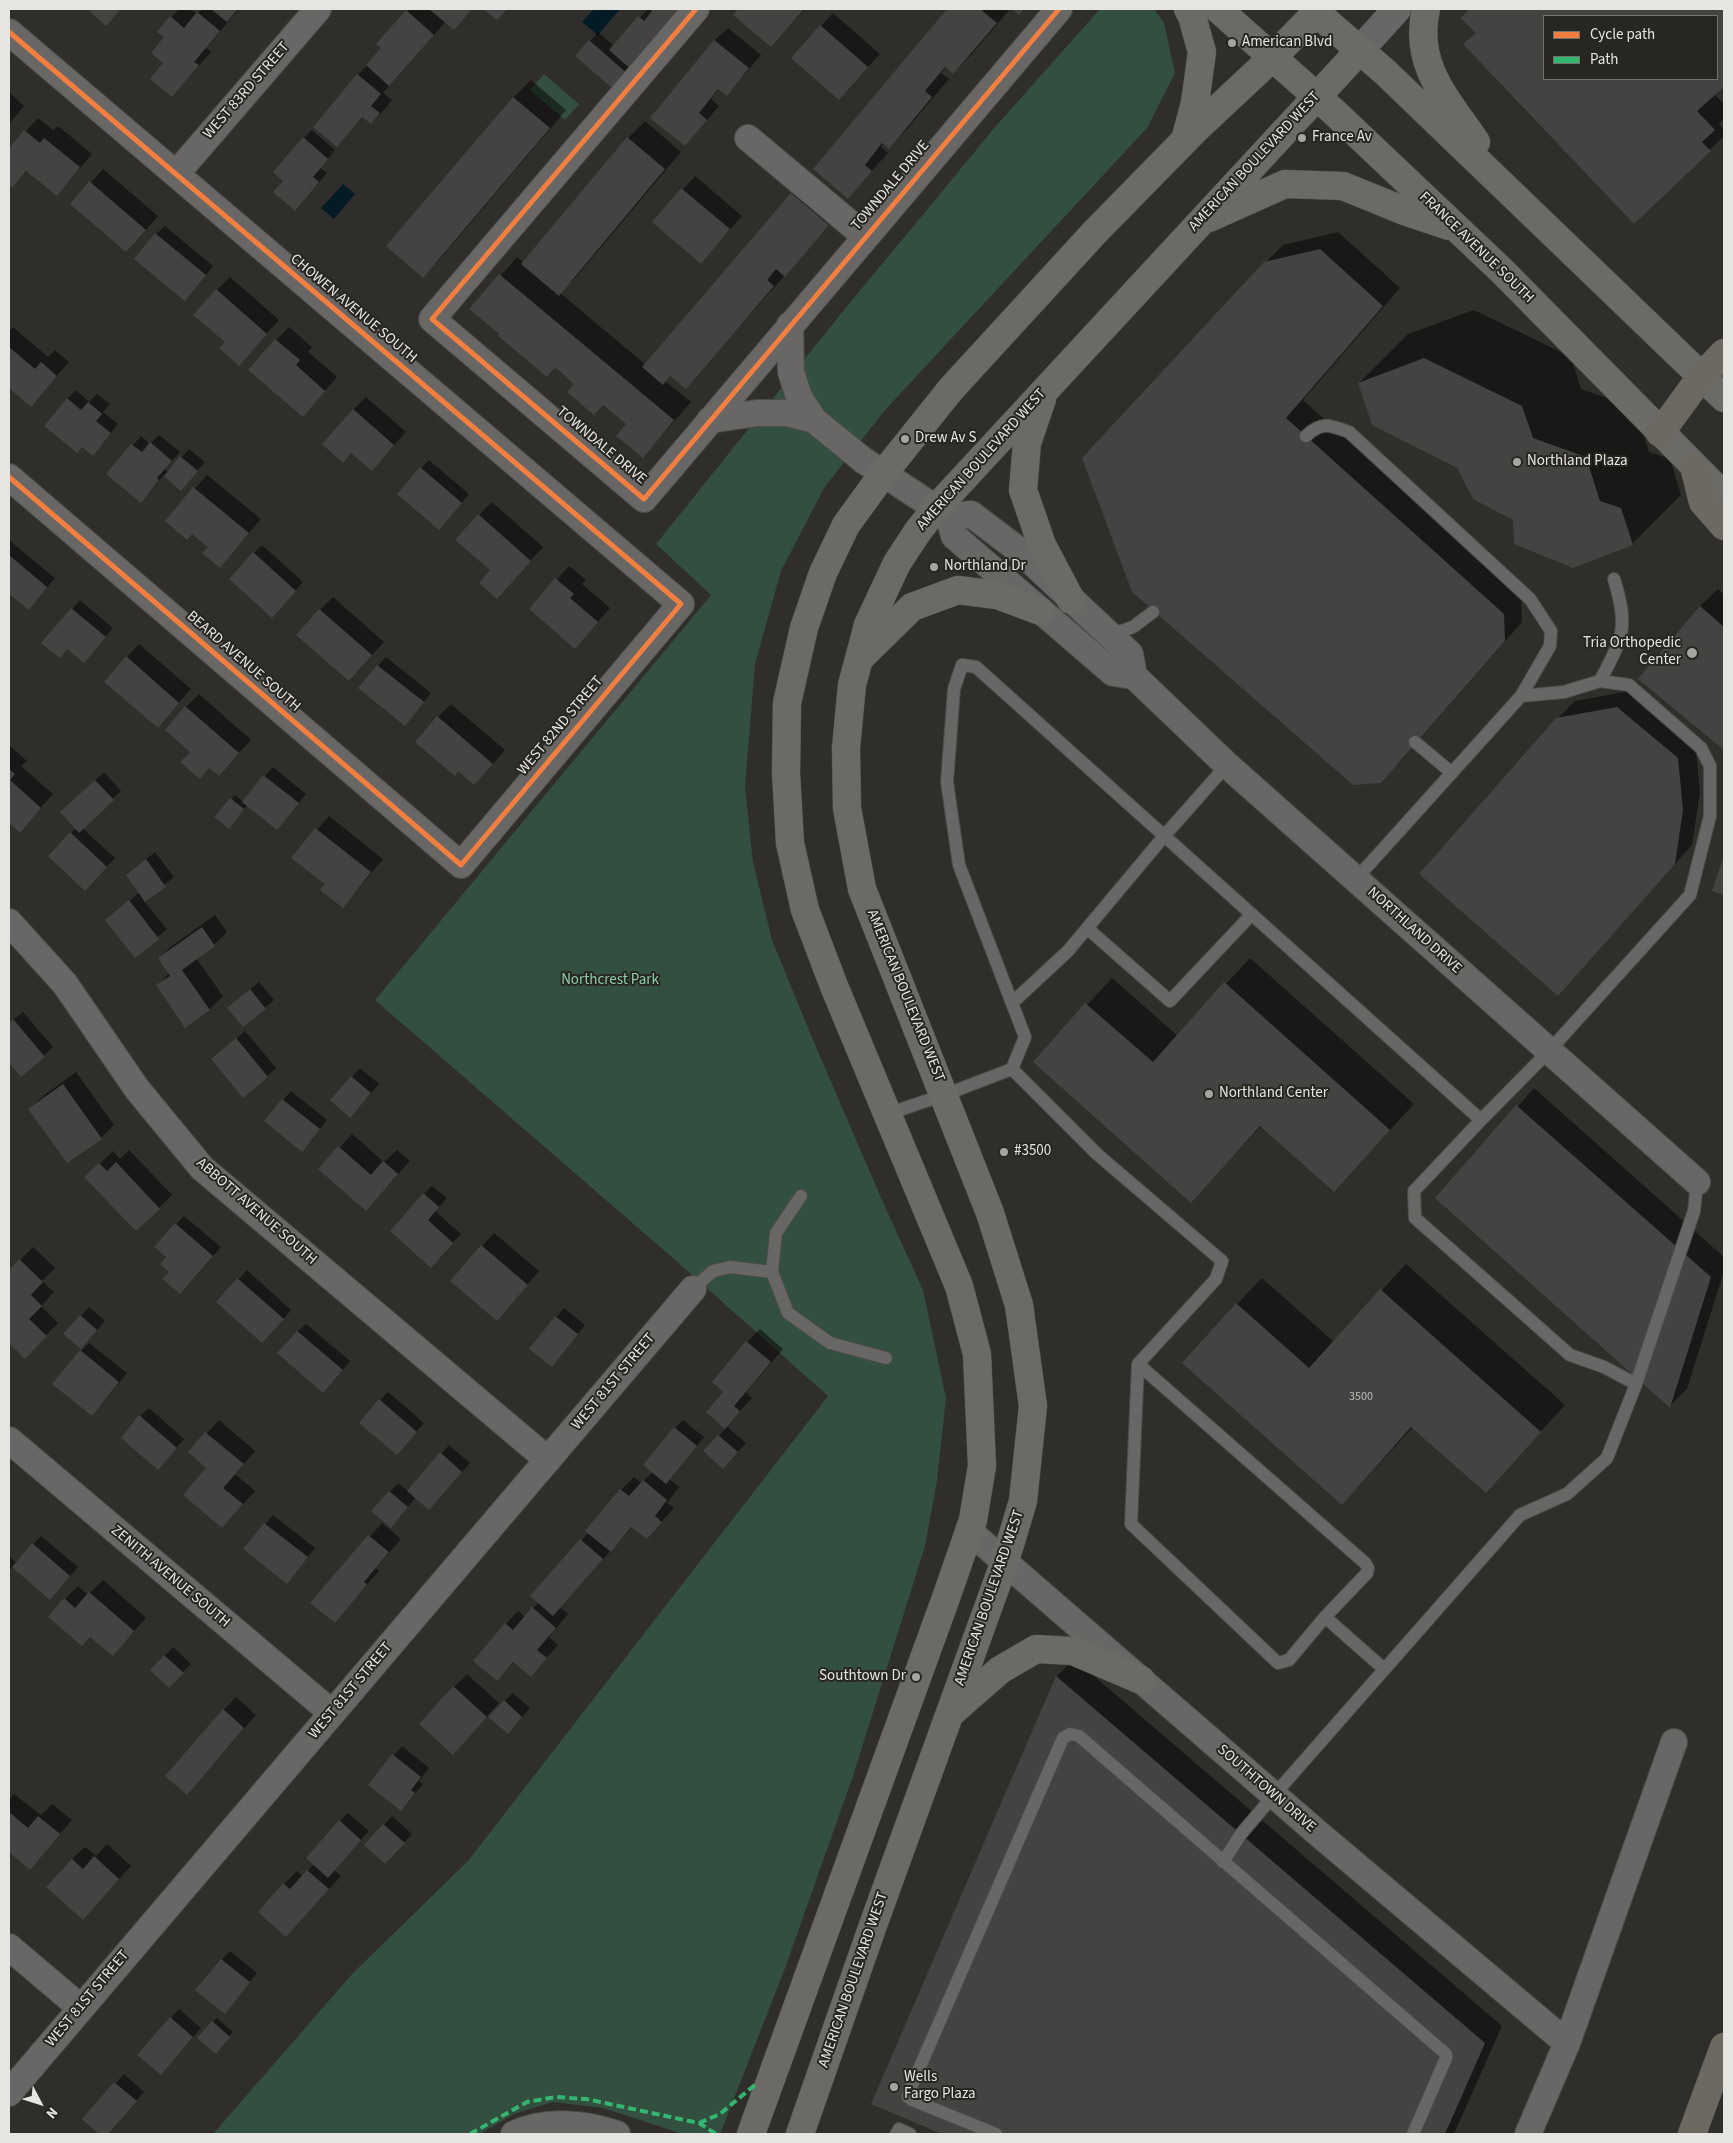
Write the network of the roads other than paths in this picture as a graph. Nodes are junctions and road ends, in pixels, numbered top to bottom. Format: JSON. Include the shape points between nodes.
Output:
{"nodes":[{"id":1,"x":318,"y":9,"type":"edge"},
{"id":2,"x":696,"y":9,"type":"edge"},
{"id":3,"x":1059,"y":9,"type":"edge"},
{"id":4,"x":1188,"y":9,"type":"edge"},
{"id":5,"x":1218,"y":9,"type":"edge"},
{"id":6,"x":1396,"y":9,"type":"edge"},
{"id":7,"x":1426,"y":9,"type":"edge"},
{"id":8,"x":1316,"y":10,"type":"edge"},
{"id":9,"x":9,"y":32,"type":"edge"},
{"id":10,"x":1360,"y":50,"type":"junction"},
{"id":11,"x":1273,"y":57,"type":"junction"},
{"id":12,"x":1316,"y":96,"type":"junction"},
{"id":13,"x":748,"y":138,"type":"dead end"},
{"id":14,"x":1184,"y":140,"type":"junction"},
{"id":15,"x":176,"y":174,"type":"junction"},
{"id":16,"x":1503,"y":183,"type":"junction"},
{"id":17,"x":1199,"y":222,"type":"junction"},
{"id":18,"x":1456,"y":228,"type":"junction"},
{"id":19,"x":865,"y":236,"type":"junction"},
{"id":20,"x":790,"y":326,"type":"junction"},
{"id":21,"x":1724,"y":353,"type":"edge"},
{"id":22,"x":1701,"y":377,"type":"junction"},
{"id":23,"x":1045,"y":390,"type":"junction"},
{"id":24,"x":1724,"y":398,"type":"edge"},
{"id":25,"x":710,"y":420,"type":"junction"},
{"id":26,"x":814,"y":420,"type":"junction"},
{"id":27,"x":1660,"y":433,"type":"junction"},
{"id":28,"x":1306,"y":436,"type":"dead end"},
{"id":29,"x":1694,"y":466,"type":"junction"},
{"id":30,"x":883,"y":474,"type":"junction"},
{"id":31,"x":9,"y":478,"type":"edge"},
{"id":32,"x":1724,"y":496,"type":"edge"},
{"id":33,"x":943,"y":512,"type":"junction"},
{"id":34,"x":1724,"y":526,"type":"edge"},
{"id":35,"x":1614,"y":579,"type":"dead end"},
{"id":36,"x":1071,"y":600,"type":"junction"},
{"id":37,"x":681,"y":604,"type":"joint"},
{"id":38,"x":1040,"y":611,"type":"junction"},
{"id":39,"x":1153,"y":612,"type":"dead end"},
{"id":40,"x":1110,"y":635,"type":"junction"},
{"id":41,"x":859,"y":659,"type":"junction"},
{"id":42,"x":1134,"y":676,"type":"junction"},
{"id":43,"x":1600,"y":681,"type":"junction"},
{"id":44,"x":1521,"y":696,"type":"junction"},
{"id":45,"x":1416,"y":742,"type":"dead end"},
{"id":46,"x":1227,"y":765,"type":"junction"},
{"id":47,"x":1452,"y":773,"type":"junction"},
{"id":48,"x":1165,"y":835,"type":"junction"},
{"id":49,"x":461,"y":865,"type":"joint"},
{"id":50,"x":1356,"y":879,"type":"junction"},
{"id":51,"x":1252,"y":914,"type":"junction"},
{"id":52,"x":9,"y":922,"type":"edge"},
{"id":53,"x":1087,"y":928,"type":"junction"},
{"id":54,"x":1012,"y":1003,"type":"junction"},
{"id":55,"x":1549,"y":1051,"type":"junction"},
{"id":56,"x":1012,"y":1069,"type":"junction"},
{"id":57,"x":944,"y":1095,"type":"junction"},
{"id":58,"x":887,"y":1114,"type":"junction"},
{"id":59,"x":1480,"y":1120,"type":"junction"},
{"id":60,"x":1697,"y":1182,"type":"joint"},
{"id":61,"x":801,"y":1196,"type":"dead end"},
{"id":62,"x":772,"y":1272,"type":"junction"},
{"id":63,"x":693,"y":1289,"type":"joint"},
{"id":64,"x":886,"y":1358,"type":"dead end"},
{"id":65,"x":1138,"y":1364,"type":"junction"},
{"id":66,"x":1636,"y":1384,"type":"junction"},
{"id":67,"x":9,"y":1440,"type":"edge"},
{"id":68,"x":548,"y":1460,"type":"junction"},
{"id":69,"x":969,"y":1531,"type":"junction"},
{"id":70,"x":1005,"y":1561,"type":"junction"},
{"id":71,"x":1325,"y":1617,"type":"junction"},
{"id":72,"x":1384,"y":1669,"type":"junction"},
{"id":73,"x":1141,"y":1680,"type":"junction"},
{"id":74,"x":332,"y":1714,"type":"junction"},
{"id":75,"x":949,"y":1715,"type":"junction"},
{"id":76,"x":1674,"y":1742,"type":"dead end"},
{"id":77,"x":1274,"y":1795,"type":"junction"},
{"id":78,"x":1223,"y":1862,"type":"junction"},
{"id":79,"x":9,"y":1947,"type":"edge"},
{"id":80,"x":81,"y":2008,"type":"junction"},
{"id":81,"x":1567,"y":2043,"type":"junction"},
{"id":82,"x":1724,"y":2047,"type":"edge"},
{"id":83,"x":9,"y":2092,"type":"edge"},
{"id":84,"x":803,"y":2132,"type":"edge"},
{"id":85,"x":514,"y":2134,"type":"edge"},
{"id":86,"x":617,"y":2134,"type":"edge"},
{"id":87,"x":751,"y":2134,"type":"edge"},
{"id":88,"x":896,"y":2134,"type":"edge"},
{"id":89,"x":910,"y":2134,"type":"edge"},
{"id":90,"x":996,"y":2134,"type":"edge"},
{"id":91,"x":1413,"y":2134,"type":"edge"},
{"id":92,"x":1528,"y":2134,"type":"edge"},
{"id":93,"x":1692,"y":2134,"type":"edge"}],
"edges":[{"from":1,"to":15,"type":"street","name":"WEST 83RD STREET"},
{"from":2,"to":25,"type":"street","name":"TOWNDALE DRIVE","via":[[432,320],[644,499]]},
{"from":3,"to":19,"type":"street","name":"TOWNDALE DRIVE"},
{"from":4,"to":14,"type":"main road","via":[[1202,52],[1195,103]]},
{"from":5,"to":11,"type":"main road","name":"FRANCE AVENUE SOUTH"},
{"from":6,"to":10,"type":"street","name":"AMERICAN BOULEVARD WEST"},
{"from":7,"to":16,"type":"main road","via":[[1422,41],[1436,83]]},
{"from":8,"to":10,"type":"main road"},
{"from":8,"to":11,"type":"main road"},
{"from":9,"to":15,"type":"street","name":"CHOWEN AVENUE SOUTH"},
{"from":10,"to":12,"type":"main road","name":"AMERICAN BOULEVARD WEST"},
{"from":10,"to":16,"type":"main road"},
{"from":11,"to":12,"type":"main road","name":"FRANCE AVENUE SOUTH"},
{"from":11,"to":14,"type":"main road"},
{"from":12,"to":17,"type":"main road","name":"AMERICAN BOULEVARD WEST"},
{"from":12,"to":18,"type":"main road","name":"FRANCE AVENUE SOUTH"},
{"from":13,"to":19,"type":"street"},
{"from":14,"to":30,"type":"main road","via":[[951,389]]},
{"from":15,"to":37,"type":"street","name":"CHOWEN AVENUE SOUTH"},
{"from":16,"to":22,"type":"main road"},
{"from":17,"to":18,"type":"main road","via":[[1285,184],[1343,186]]},
{"from":17,"to":23,"type":"main road","name":"AMERICAN BOULEVARD WEST"},
{"from":18,"to":27,"type":"main road","name":"FRANCE AVENUE SOUTH"},
{"from":19,"to":20,"type":"street","name":"TOWNDALE DRIVE"},
{"from":20,"to":25,"type":"street","name":"TOWNDALE DRIVE"},
{"from":20,"to":26,"type":"street","via":[[792,372],[799,397]]},
{"from":21,"to":22,"type":"highway"},
{"from":22,"to":24,"type":"main road"},
{"from":22,"to":27,"type":"highway"},
{"from":23,"to":33,"type":"main road","name":"AMERICAN BOULEVARD WEST"},
{"from":23,"to":36,"type":"main road","via":[[1027,443],[1023,490],[1042,545]]},
{"from":25,"to":26,"type":"street","via":[[756,413],[787,413]]},
{"from":26,"to":30,"type":"street"},
{"from":27,"to":29,"type":"main road","name":"FRANCE AVENUE SOUTH"},
{"from":28,"to":44,"type":"lane","via":[[1314,429],[1329,424],[1349,432],[1530,598],[1551,631],[1550,646]]},
{"from":29,"to":32,"type":"main road","name":"FRANCE AVENUE SOUTH"},
{"from":29,"to":34,"type":"highway","via":[[1703,502]]},
{"from":30,"to":33,"type":"street"},
{"from":30,"to":58,"type":"main road","via":[[846,525],[823,573],[804,628],[787,703],[786,773],[790,843],[805,910]]},
{"from":31,"to":49,"type":"street","name":"BEARD AVENUE SOUTH"},
{"from":33,"to":36,"type":"street","via":[[971,514],[1020,551]]},
{"from":33,"to":38,"type":"street","via":[[954,536]]},
{"from":33,"to":41,"type":"main road","name":"AMERICAN BOULEVARD WEST","via":[[918,531],[897,563],[868,625]]},
{"from":35,"to":43,"type":"lane","via":[[1624,626],[1616,651]]},
{"from":36,"to":40,"type":"street"},
{"from":37,"to":49,"type":"street","name":"WEST 82ND STREET"},
{"from":38,"to":41,"type":"main road","via":[[998,595],[958,590],[912,607]]},
{"from":38,"to":42,"type":"street","via":[[1113,673]]},
{"from":39,"to":40,"type":"lane","via":[[1133,627]]},
{"from":40,"to":42,"type":"street","via":[[1130,654]]},
{"from":41,"to":57,"type":"main road","name":"AMERICAN BOULEVARD WEST","via":[[852,685],[846,748],[847,808],[860,880]]},
{"from":42,"to":46,"type":"street","name":"NORTHLAND DRIVE"},
{"from":43,"to":44,"type":"lane","via":[[1564,692]]},
{"from":43,"to":55,"type":"lane","via":[[1630,685],[1701,748],[1710,766],[1710,816],[1690,895]]},
{"from":44,"to":47,"type":"lane"},
{"from":45,"to":47,"type":"lane"},
{"from":46,"to":48,"type":"lane"},
{"from":46,"to":50,"type":"street","name":"NORTHLAND DRIVE"},
{"from":47,"to":50,"type":"lane"},
{"from":48,"to":51,"type":"lane"},
{"from":48,"to":53,"type":"lane"},
{"from":48,"to":54,"type":"lane","via":[[976,667],[962,665],[954,689],[947,782],[960,865]]},
{"from":50,"to":55,"type":"street","name":"NORTHLAND DRIVE"},
{"from":51,"to":53,"type":"lane","via":[[1170,1001]]},
{"from":51,"to":59,"type":"lane"},
{"from":52,"to":68,"type":"street","name":"ABBOTT AVENUE SOUTH","via":[[65,984],[137,1089],[202,1168]]},
{"from":53,"to":54,"type":"lane","via":[[1068,952]]},
{"from":54,"to":56,"type":"lane","via":[[1025,1037]]},
{"from":55,"to":59,"type":"lane"},
{"from":55,"to":60,"type":"street","name":"NORTHLAND DRIVE"},
{"from":56,"to":57,"type":"lane"},
{"from":56,"to":65,"type":"lane","via":[[1097,1154],[1222,1261],[1216,1279]]},
{"from":57,"to":58,"type":"lane"},
{"from":57,"to":70,"type":"main road","name":"AMERICAN BOULEVARD WEST","via":[[990,1213],[1019,1305],[1033,1406],[1023,1501]]},
{"from":58,"to":69,"type":"main road","via":[[959,1286],[977,1354],[982,1466]]},
{"from":59,"to":66,"type":"lane","via":[[1414,1191],[1415,1218],[1570,1355],[1604,1366]]},
{"from":60,"to":66,"type":"lane","via":[[1694,1211]]},
{"from":61,"to":62,"type":"lane","via":[[776,1232]]},
{"from":62,"to":63,"type":"lane","via":[[730,1267],[713,1271]]},
{"from":62,"to":64,"type":"lane","via":[[788,1313],[830,1343]]},
{"from":63,"to":68,"type":"street","name":"WEST 81ST STREET"},
{"from":65,"to":71,"type":"lane","via":[[1365,1563],[1367,1573]]},
{"from":65,"to":71,"type":"lane","via":[[1131,1524],[1278,1663],[1290,1660]]},
{"from":66,"to":72,"type":"lane","via":[[1607,1458],[1567,1494],[1520,1514]]},
{"from":67,"to":74,"type":"street","name":"ZENITH AVENUE SOUTH"},
{"from":68,"to":74,"type":"street","name":"WEST 81ST STREET"},
{"from":69,"to":70,"type":"street","name":"SOUTHTOWN DRIVE"},
{"from":69,"to":87,"type":"main road"},
{"from":70,"to":73,"type":"street","name":"SOUTHTOWN DRIVE"},
{"from":70,"to":75,"type":"main road","name":"AMERICAN BOULEVARD WEST"},
{"from":71,"to":72,"type":"lane"},
{"from":72,"to":77,"type":"lane"},
{"from":73,"to":75,"type":"main road","via":[[1073,1650],[1036,1649],[1000,1670]]},
{"from":73,"to":77,"type":"street","name":"SOUTHTOWN DRIVE"},
{"from":74,"to":80,"type":"street","name":"WEST 81ST STREET"},
{"from":75,"to":84,"type":"main road","name":"AMERICAN BOULEVARD WEST"},
{"from":76,"to":81,"type":"street"},
{"from":77,"to":78,"type":"lane","via":[[1241,1834]]},
{"from":77,"to":81,"type":"street","name":"SOUTHTOWN DRIVE"},
{"from":78,"to":90,"type":"lane","via":[[1079,1736],[1070,1734],[1063,1738],[908,2097]]},
{"from":78,"to":91,"type":"lane","via":[[1446,2054]]},
{"from":79,"to":80,"type":"street"},
{"from":80,"to":83,"type":"street","name":"WEST 81ST STREET"},
{"from":81,"to":92,"type":"street"},
{"from":82,"to":93,"type":"highway"},
{"from":85,"to":86,"type":"street","via":[[550,2124],[579,2125]]},
{"from":88,"to":89,"type":"lane","via":[[899,2129]]}]}
